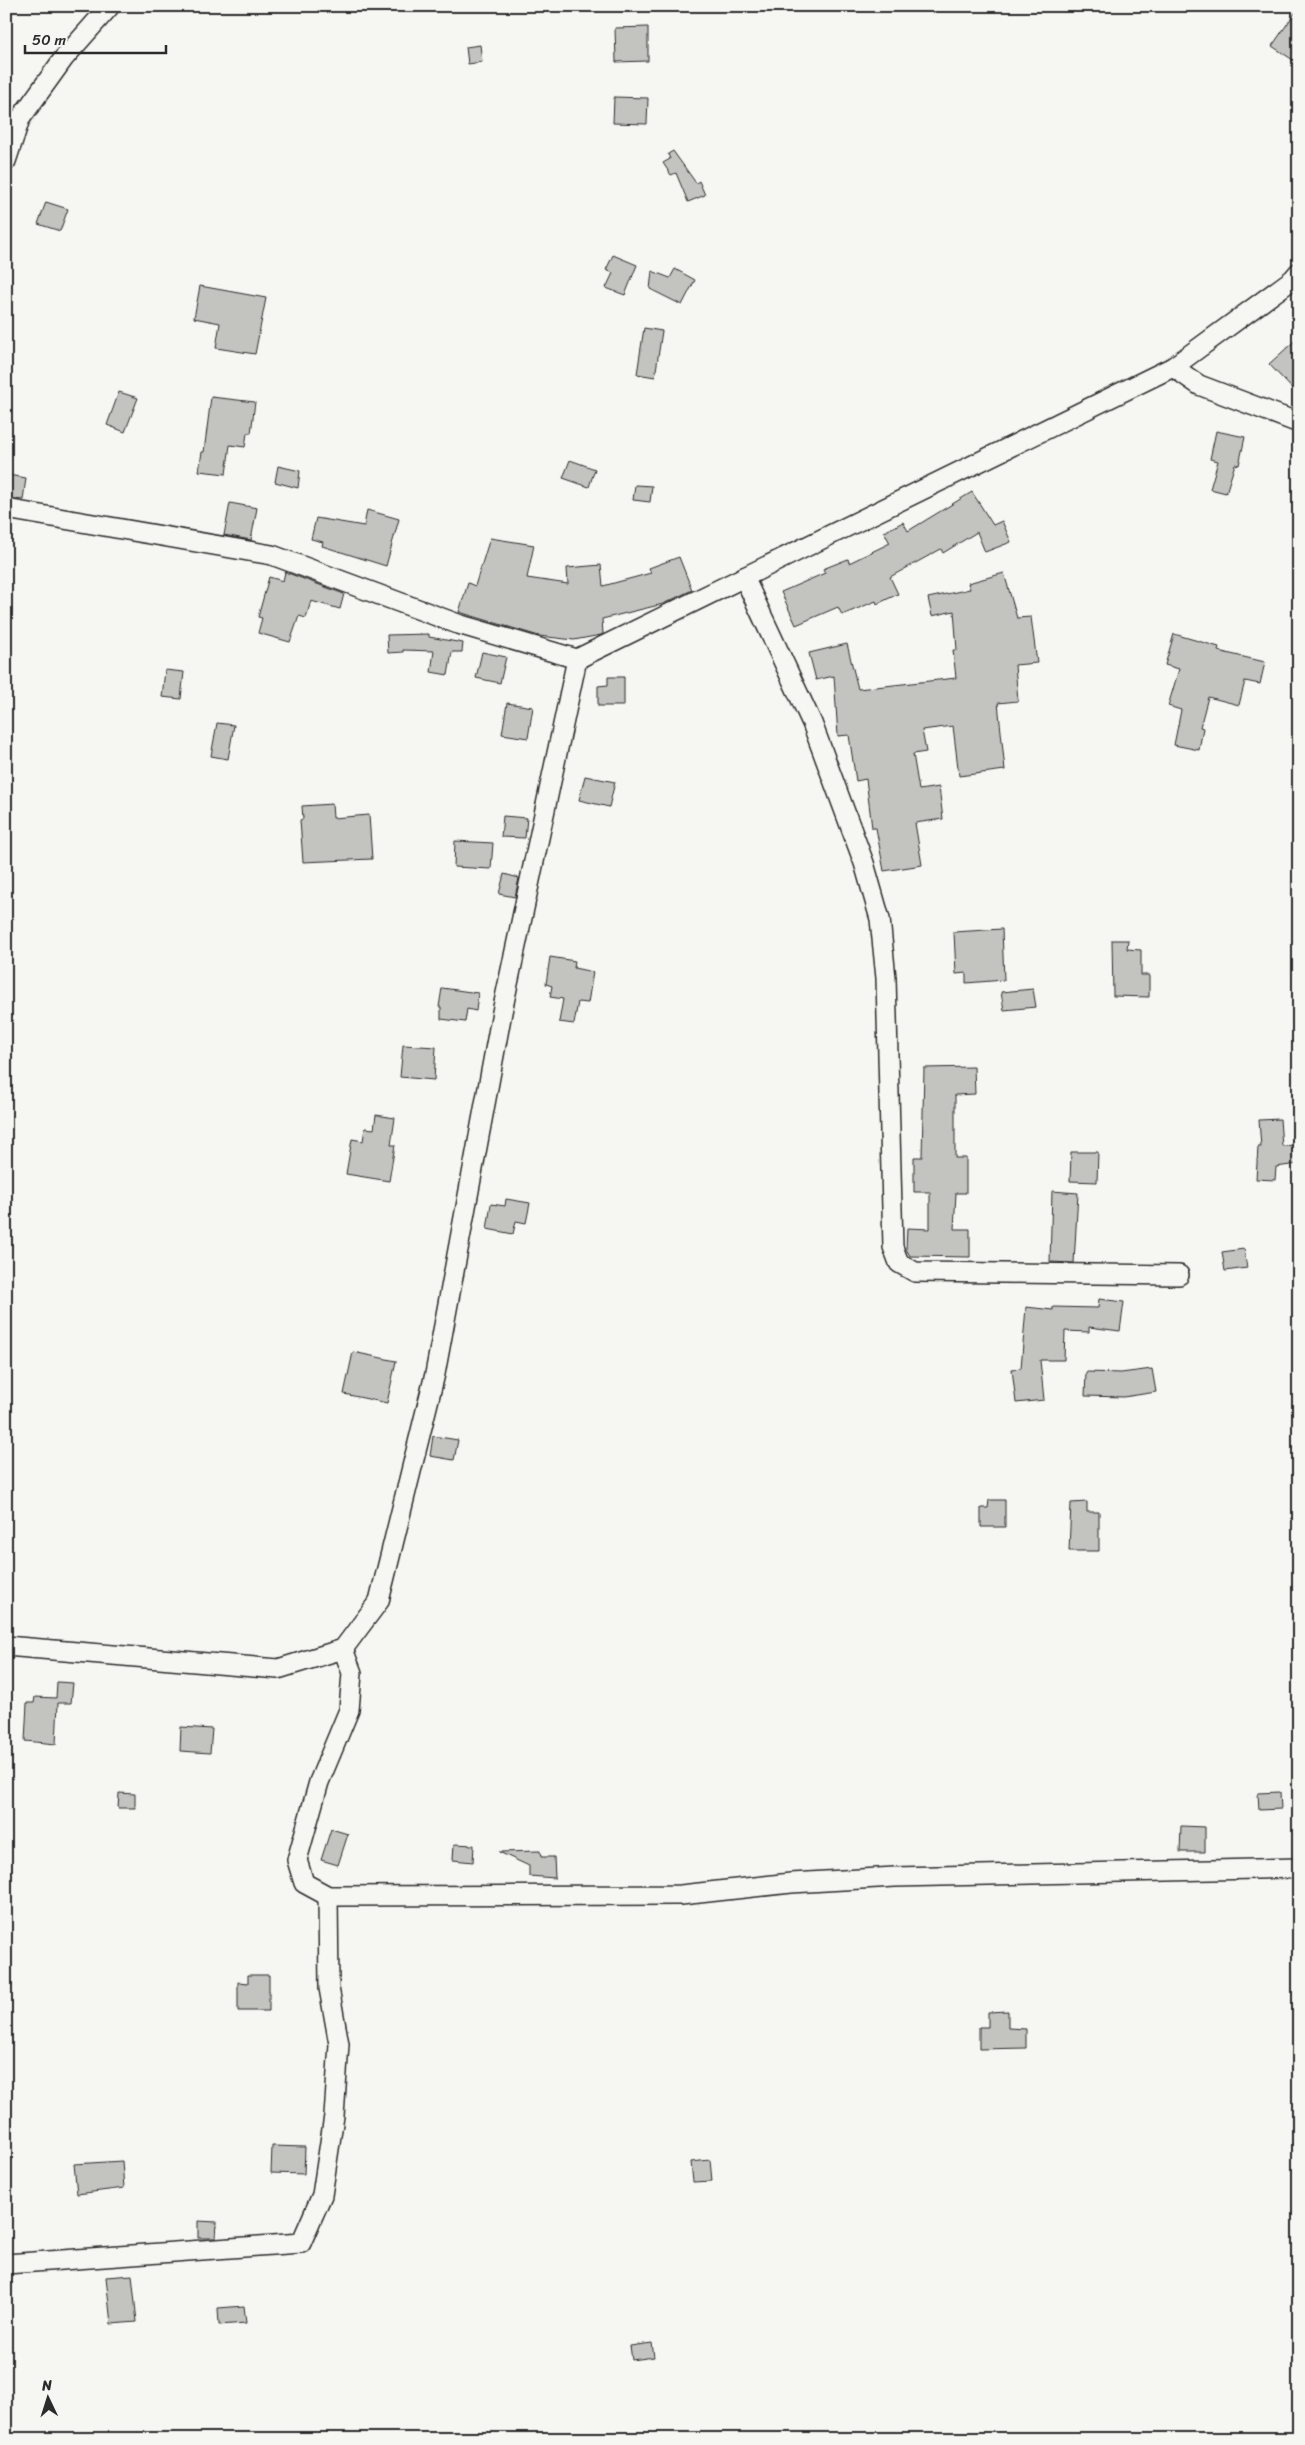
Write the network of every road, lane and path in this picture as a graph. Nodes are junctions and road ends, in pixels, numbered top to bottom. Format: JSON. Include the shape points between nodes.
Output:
{"nodes":[{"id":1,"x":110,"y":6,"type":"edge"},
{"id":2,"x":6,"y":161,"type":"edge"},
{"id":3,"x":1299,"y":272,"type":"edge"},
{"id":4,"x":1173,"y":367,"type":"junction"},
{"id":5,"x":1299,"y":423,"type":"edge"},
{"id":6,"x":6,"y":509,"type":"edge"},
{"id":7,"x":744,"y":577,"type":"junction"},
{"id":8,"x":577,"y":659,"type":"junction"},
{"id":9,"x":1179,"y":1274,"type":"dead end"},
{"id":10,"x":6,"y":1646,"type":"edge"},
{"id":11,"x":344,"y":1649,"type":"junction"},
{"id":12,"x":1299,"y":1868,"type":"edge"},
{"id":13,"x":328,"y":1896,"type":"junction"},
{"id":14,"x":6,"y":2264,"type":"edge"}],
"edges":[{"from":1,"to":2,"type":"street","via":[[64,58],[20,119]]},
{"from":3,"to":4,"type":"street"},
{"from":4,"to":5,"type":"street","via":[[1199,385]]},
{"from":4,"to":7,"type":"street"},
{"from":6,"to":8,"type":"street","via":[[272,555],[458,624]]},
{"from":7,"to":8,"type":"street"},
{"from":7,"to":9,"type":"street","via":[[812,723],[864,863],[880,919],[886,978],[893,1247],[899,1263],[915,1272]]},
{"from":8,"to":11,"type":"street","via":[[502,1012],[435,1374],[379,1601]]},
{"from":10,"to":11,"type":"street","via":[[278,1669]]},
{"from":11,"to":13,"type":"street","via":[[352,1673],[349,1710],[319,1782],[297,1860],[304,1883]]},
{"from":12,"to":13,"type":"street","via":[[895,1877],[791,1883],[681,1895]]},
{"from":13,"to":14,"type":"street","via":[[329,1988],[339,2044],[322,2195],[301,2243]]}]}
